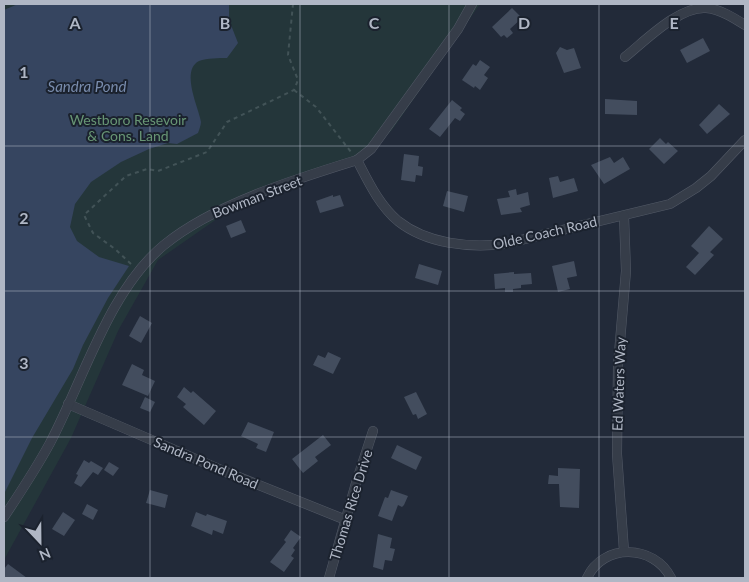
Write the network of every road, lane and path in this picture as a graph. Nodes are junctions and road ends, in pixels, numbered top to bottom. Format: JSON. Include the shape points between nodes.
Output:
{"nodes":[{"id":1,"x":293,"y":4,"type":"edge"},
{"id":2,"x":472,"y":4,"type":"edge"},
{"id":3,"x":745,"y":25,"type":"edge"},
{"id":4,"x":625,"y":57,"type":"dead end"},
{"id":5,"x":294,"y":90,"type":"junction"},
{"id":6,"x":745,"y":140,"type":"edge"},
{"id":7,"x":357,"y":160,"type":"junction"},
{"id":8,"x":624,"y":216,"type":"junction"},
{"id":9,"x":139,"y":272,"type":"junction"},
{"id":10,"x":68,"y":404,"type":"junction"},
{"id":11,"x":373,"y":431,"type":"dead end"},
{"id":12,"x":4,"y":517,"type":"edge"},
{"id":13,"x":346,"y":520,"type":"junction"},
{"id":14,"x":624,"y":551,"type":"junction"},
{"id":15,"x":330,"y":578,"type":"edge"},
{"id":16,"x":587,"y":578,"type":"edge"},
{"id":17,"x":671,"y":578,"type":"edge"}],
"edges":[{"from":1,"to":5,"type":"path","via":[[288,55],[298,80]]},
{"from":2,"to":7,"type":"street","name":"Bowman Street","via":[[388,128],[372,149]]},
{"from":3,"to":4,"type":"street","via":[[706,8],[686,11]]},
{"from":5,"to":7,"type":"path","via":[[320,112]]},
{"from":5,"to":9,"type":"path","via":[[228,122],[207,152],[158,171],[147,169],[126,176],[84,215],[92,233]]},
{"from":6,"to":8,"type":"street","name":"Olde Coach Road","via":[[712,176],[683,198]]},
{"from":7,"to":8,"type":"street","name":"Olde Coach Road","via":[[376,196],[398,221],[417,233],[460,245],[504,244]]},
{"from":7,"to":9,"type":"street","name":"Bowman Street","via":[[216,211],[163,246]]},
{"from":8,"to":14,"type":"street","name":"Ed Waters Way","via":[[626,271],[618,365],[617,454]]},
{"from":9,"to":10,"type":"street","name":"Bowman Street","via":[[102,330]]},
{"from":10,"to":12,"type":"street","name":"Bowman Street","via":[[50,442]]},
{"from":10,"to":13,"type":"street","name":"Sandra Pond Road"},
{"from":11,"to":13,"type":"street","name":"Thomas Rice Drive"},
{"from":13,"to":15,"type":"street","name":"Thomas Rice Drive"},
{"from":14,"to":16,"type":"street","via":[[599,561]]},
{"from":14,"to":17,"type":"street","via":[[642,554],[656,561]]}]}
